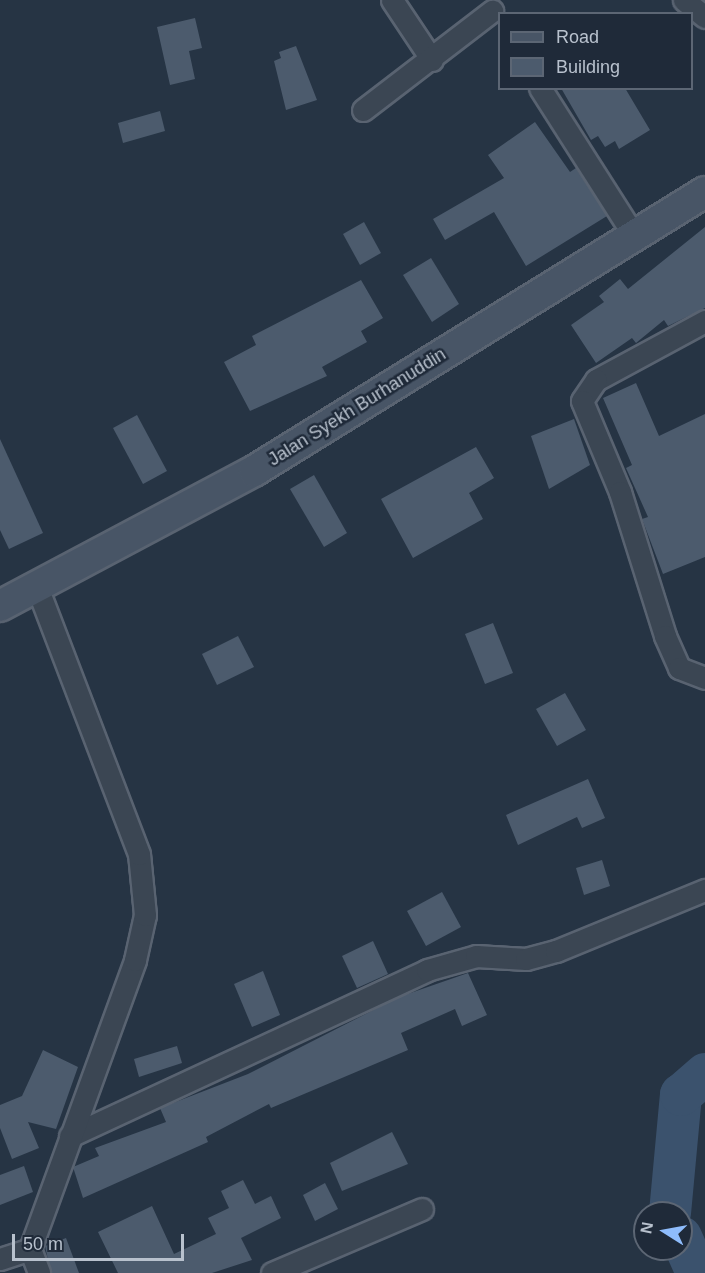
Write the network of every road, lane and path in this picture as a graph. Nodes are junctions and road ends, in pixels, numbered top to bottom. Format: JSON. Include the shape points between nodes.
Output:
{"nodes":[{"id":1,"x":392,"y":0,"type":"edge"},
{"id":2,"x":684,"y":0,"type":"edge"},
{"id":3,"x":492,"y":11,"type":"edge"},
{"id":4,"x":705,"y":17,"type":"edge"},
{"id":5,"x":432,"y":60,"type":"junction"},
{"id":6,"x":541,"y":90,"type":"edge"},
{"id":7,"x":363,"y":110,"type":"dead end"},
{"id":8,"x":705,"y":192,"type":"edge"},
{"id":9,"x":635,"y":237,"type":"junction"},
{"id":10,"x":705,"y":321,"type":"edge"},
{"id":11,"x":38,"y":589,"type":"junction"},
{"id":12,"x":0,"y":606,"type":"edge"},
{"id":13,"x":705,"y":678,"type":"edge"},
{"id":14,"x":705,"y":890,"type":"edge"},
{"id":15,"x":70,"y":1136,"type":"junction"},
{"id":16,"x":422,"y":1209,"type":"dead end"},
{"id":17,"x":30,"y":1249,"type":"junction"},
{"id":18,"x":0,"y":1259,"type":"edge"},
{"id":19,"x":39,"y":1273,"type":"edge"},
{"id":20,"x":272,"y":1273,"type":"edge"}],
"edges":[{"from":1,"to":5,"type":"street"},
{"from":2,"to":4,"type":"street"},
{"from":3,"to":5,"type":"street"},
{"from":5,"to":7,"type":"street"},
{"from":6,"to":9,"type":"street"},
{"from":8,"to":9,"type":"main road","name":"Jalan Syekh Burhanuddin"},
{"from":9,"to":11,"type":"main road","name":"Jalan Syekh Burhanuddin","via":[[254,471]]},
{"from":10,"to":13,"type":"street","via":[[596,380],[582,401],[620,492],[674,657],[691,676]]},
{"from":11,"to":12,"type":"main road","name":"Jalan Syekh Burhanuddin"},
{"from":11,"to":15,"type":"street","via":[[139,854],[144,890],[143,936]]},
{"from":14,"to":15,"type":"street","via":[[556,951],[526,959],[476,956],[427,970]]},
{"from":15,"to":17,"type":"street"},
{"from":16,"to":20,"type":"street"},
{"from":17,"to":18,"type":"street"},
{"from":17,"to":19,"type":"street"}]}
